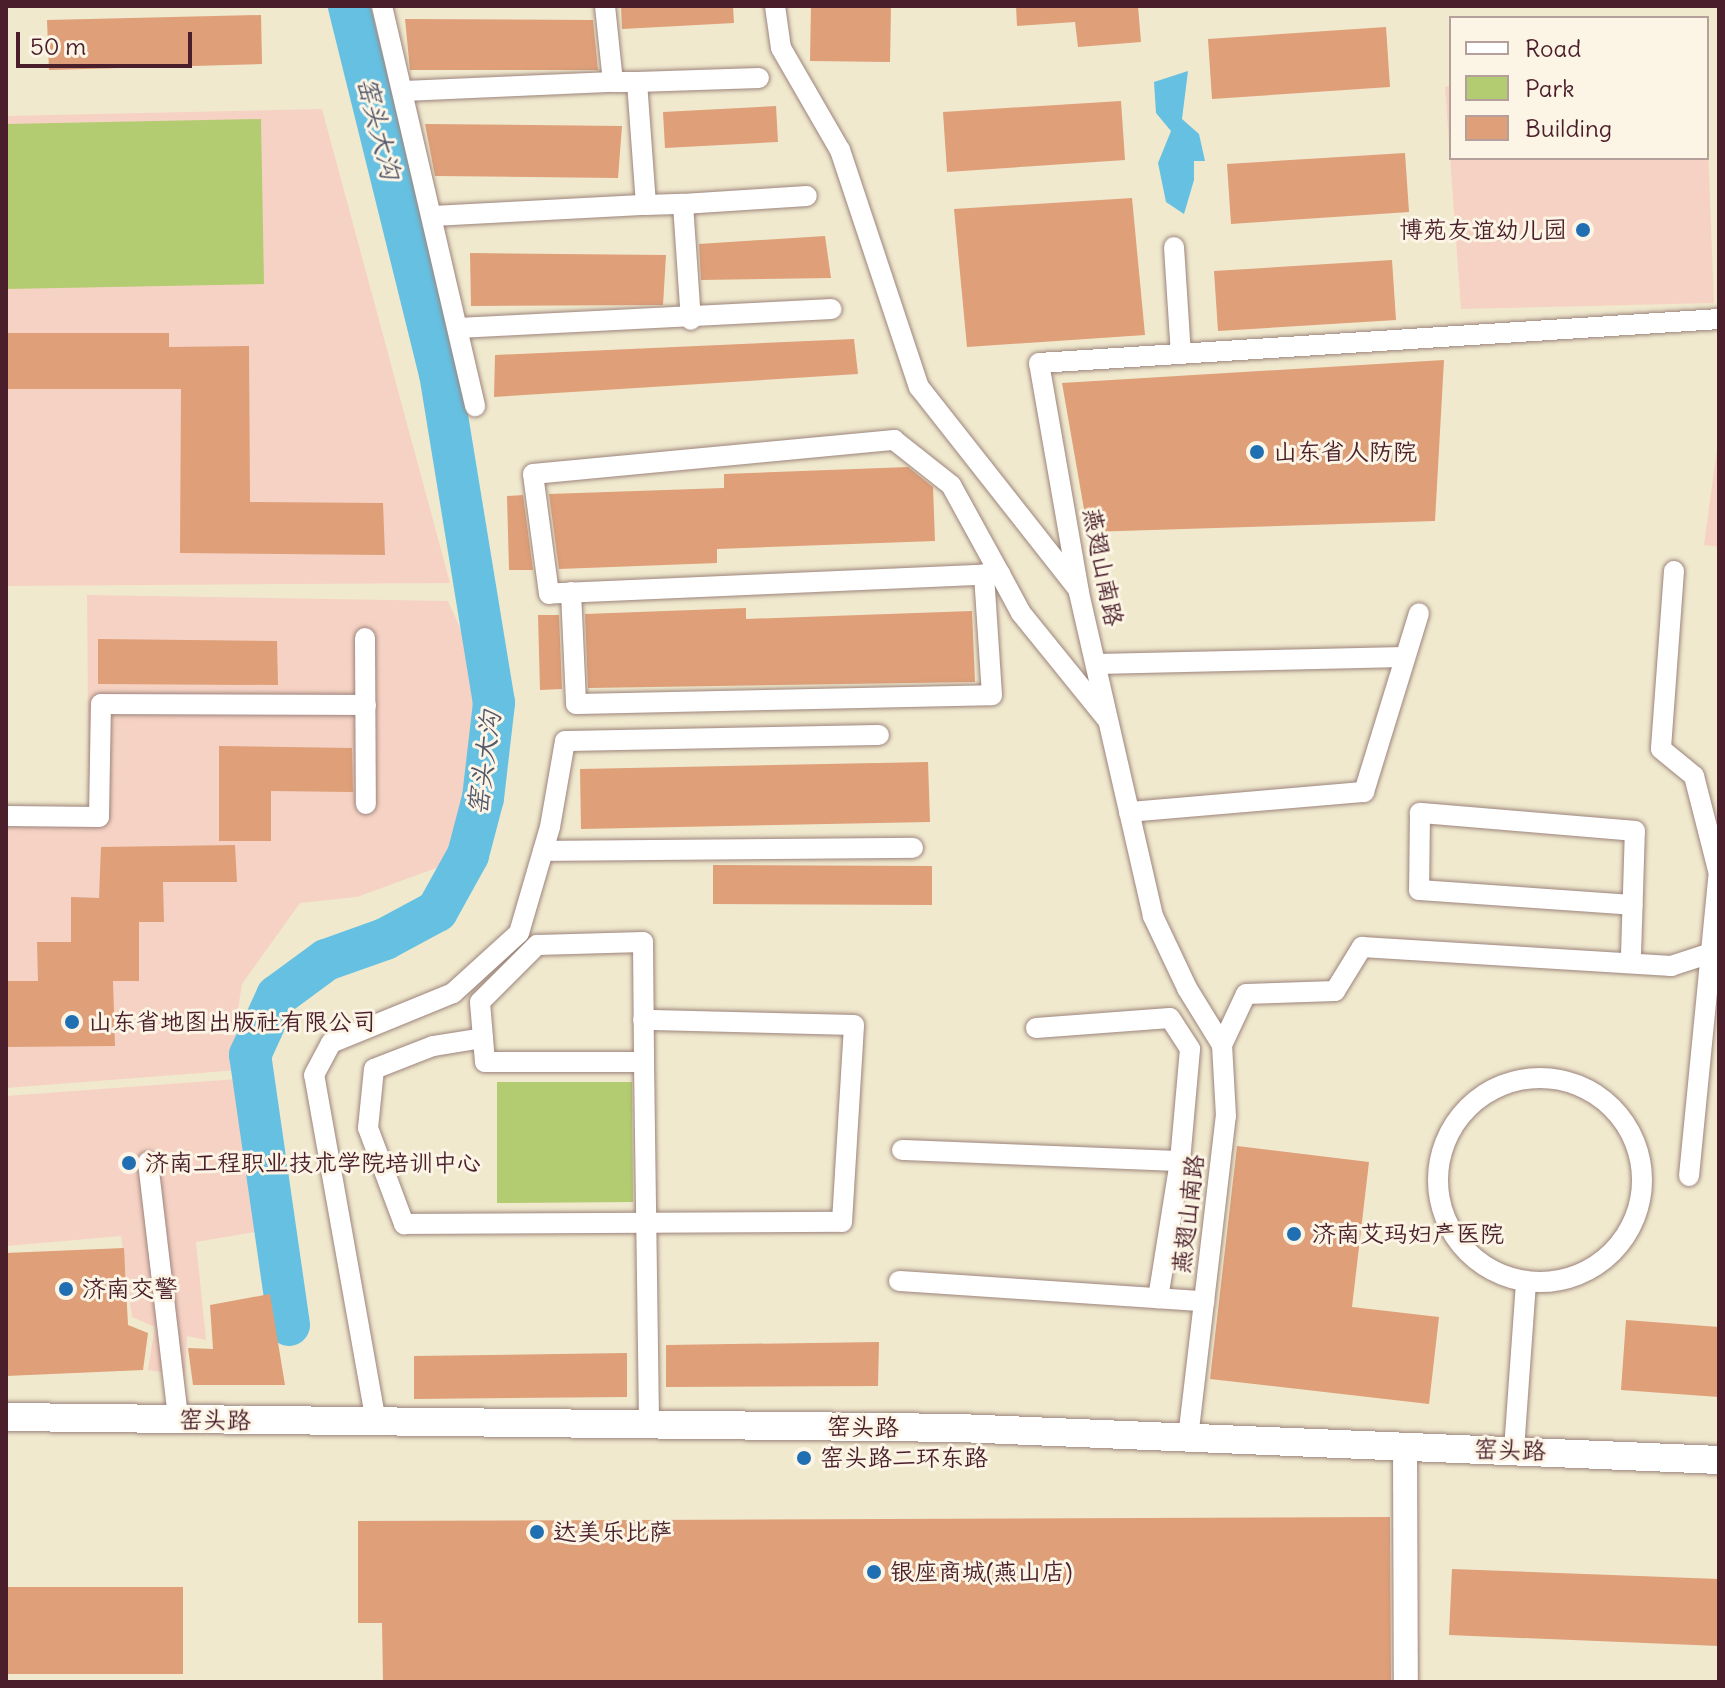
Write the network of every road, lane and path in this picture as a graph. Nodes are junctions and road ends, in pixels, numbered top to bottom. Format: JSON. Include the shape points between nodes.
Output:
{"nodes":[{"id":1,"x":382,"y":6,"type":"edge"},
{"id":2,"x":605,"y":6,"type":"edge"},
{"id":3,"x":775,"y":6,"type":"edge"},
{"id":4,"x":759,"y":78,"type":"dead end"},
{"id":5,"x":613,"y":82,"type":"junction"},
{"id":6,"x":637,"y":82,"type":"junction"},
{"id":7,"x":404,"y":91,"type":"junction"},
{"id":8,"x":807,"y":196,"type":"dead end"},
{"id":9,"x":683,"y":204,"type":"junction"},
{"id":10,"x":646,"y":205,"type":"junction"},
{"id":11,"x":433,"y":216,"type":"junction"},
{"id":12,"x":1174,"y":247,"type":"dead end"},
{"id":13,"x":832,"y":309,"type":"dead end"},
{"id":14,"x":1719,"y":319,"type":"edge"},
{"id":15,"x":691,"y":320,"type":"junction"},
{"id":16,"x":458,"y":328,"type":"junction"},
{"id":17,"x":1181,"y":354,"type":"junction"},
{"id":18,"x":475,"y":406,"type":"dead end"},
{"id":19,"x":1674,"y":571,"type":"dead end"},
{"id":20,"x":992,"y":574,"type":"junction"},
{"id":21,"x":571,"y":592,"type":"junction"},
{"id":22,"x":1079,"y":592,"type":"junction"},
{"id":23,"x":1419,"y":613,"type":"dead end"},
{"id":24,"x":365,"y":638,"type":"dead end"},
{"id":25,"x":1405,"y":657,"type":"junction"},
{"id":26,"x":1096,"y":664,"type":"junction"},
{"id":27,"x":366,"y":705,"type":"junction"},
{"id":28,"x":1109,"y":721,"type":"junction"},
{"id":29,"x":879,"y":735,"type":"dead end"},
{"id":30,"x":366,"y":804,"type":"dead end"},
{"id":31,"x":1129,"y":812,"type":"junction"},
{"id":32,"x":6,"y":816,"type":"edge"},
{"id":33,"x":913,"y":848,"type":"dead end"},
{"id":34,"x":543,"y":851,"type":"junction"},
{"id":35,"x":1718,"y":870,"type":"edge"},
{"id":36,"x":1632,"y":905,"type":"junction"},
{"id":37,"x":1711,"y":953,"type":"junction"},
{"id":38,"x":1631,"y":955,"type":"dead end"},
{"id":39,"x":643,"y":1020,"type":"junction"},
{"id":40,"x":1036,"y":1028,"type":"dead end"},
{"id":41,"x":483,"y":1038,"type":"junction"},
{"id":42,"x":1222,"y":1045,"type":"junction"},
{"id":43,"x":644,"y":1062,"type":"junction"},
{"id":44,"x":902,"y":1150,"type":"dead end"},
{"id":45,"x":1180,"y":1161,"type":"junction"},
{"id":46,"x":148,"y":1162,"type":"dead end"},
{"id":47,"x":1689,"y":1176,"type":"dead end"},
{"id":48,"x":646,"y":1224,"type":"junction"},
{"id":49,"x":899,"y":1281,"type":"dead end"},
{"id":50,"x":1526,"y":1282,"type":"junction"},
{"id":51,"x":1158,"y":1298,"type":"junction"},
{"id":52,"x":1204,"y":1301,"type":"junction"},
{"id":53,"x":6,"y":1417,"type":"edge"},
{"id":54,"x":178,"y":1419,"type":"junction"},
{"id":55,"x":376,"y":1422,"type":"junction"},
{"id":56,"x":649,"y":1425,"type":"junction"},
{"id":57,"x":1188,"y":1438,"type":"junction"},
{"id":58,"x":1405,"y":1446,"type":"junction"},
{"id":59,"x":1514,"y":1450,"type":"junction"},
{"id":60,"x":1719,"y":1460,"type":"edge"},
{"id":61,"x":1406,"y":1682,"type":"edge"}],
"edges":[{"from":1,"to":7,"type":"street"},
{"from":2,"to":5,"type":"street"},
{"from":3,"to":22,"type":"street","via":[[781,48],[840,150],[919,387]]},
{"from":4,"to":6,"type":"street"},
{"from":5,"to":6,"type":"street"},
{"from":5,"to":7,"type":"street"},
{"from":6,"to":10,"type":"street"},
{"from":7,"to":11,"type":"street"},
{"from":8,"to":9,"type":"street"},
{"from":9,"to":10,"type":"street"},
{"from":9,"to":15,"type":"street"},
{"from":10,"to":11,"type":"street"},
{"from":11,"to":16,"type":"street"},
{"from":12,"to":17,"type":"street"},
{"from":13,"to":15,"type":"street"},
{"from":14,"to":17,"type":"street","name":"燕翅山南路"},
{"from":15,"to":16,"type":"street"},
{"from":16,"to":18,"type":"street"},
{"from":17,"to":22,"type":"street","name":"燕翅山南路","via":[[1039,363]]},
{"from":19,"to":35,"type":"street","via":[[1661,749],[1694,776]]},
{"from":20,"to":21,"type":"street"},
{"from":20,"to":21,"type":"street","via":[[992,695],[576,704]]},
{"from":20,"to":21,"type":"street","via":[[951,485],[894,440],[533,474],[549,594]]},
{"from":20,"to":28,"type":"street"},
{"from":22,"to":26,"type":"street","name":"燕翅山南路"},
{"from":23,"to":25,"type":"street"},
{"from":24,"to":27,"type":"street"},
{"from":25,"to":26,"type":"street"},
{"from":25,"to":31,"type":"street","via":[[1364,792]]},
{"from":26,"to":28,"type":"street","name":"燕翅山南路"},
{"from":27,"to":30,"type":"street"},
{"from":27,"to":32,"type":"street","via":[[101,704],[99,817]]},
{"from":28,"to":31,"type":"street","name":"燕翅山南路"},
{"from":29,"to":34,"type":"street","via":[[565,741]]},
{"from":31,"to":42,"type":"street","name":"燕翅山南路","via":[[1153,916]]},
{"from":33,"to":34,"type":"street"},
{"from":34,"to":55,"type":"street","via":[[519,933],[453,993],[331,1043],[314,1075]]},
{"from":35,"to":37,"type":"street"},
{"from":36,"to":36,"type":"street","via":[[1635,831],[1420,813],[1419,890]]},
{"from":36,"to":38,"type":"street"},
{"from":37,"to":42,"type":"street","via":[[1671,966],[1362,947],[1335,991],[1246,994]]},
{"from":37,"to":47,"type":"street"},
{"from":39,"to":41,"type":"street","via":[[643,942],[537,945],[480,1002]]},
{"from":39,"to":43,"type":"street"},
{"from":39,"to":48,"type":"street","via":[[854,1025],[842,1222]]},
{"from":40,"to":45,"type":"street","via":[[1170,1018],[1190,1049]]},
{"from":41,"to":43,"type":"street","via":[[485,1062]]},
{"from":41,"to":48,"type":"street","via":[[433,1046],[374,1069],[368,1128],[404,1224]]},
{"from":42,"to":52,"type":"street","name":"燕翅山南路","via":[[1226,1116]]},
{"from":43,"to":48,"type":"street"},
{"from":44,"to":45,"type":"street"},
{"from":45,"to":51,"type":"street"},
{"from":46,"to":54,"type":"street"},
{"from":48,"to":56,"type":"street"},
{"from":49,"to":51,"type":"street"},
{"from":50,"to":50,"type":"street","via":[[1560,1281],[1591,1270],[1617,1249],[1635,1221],[1643,1189],[1641,1156],[1628,1125],[1596,1095],[1545,1077],[1511,1081],[1490,1091],[1455,1121],[1440,1153],[1437,1188],[1445,1222],[1465,1251],[1493,1272]]},
{"from":50,"to":59,"type":"street"},
{"from":51,"to":52,"type":"street"},
{"from":52,"to":57,"type":"street","name":"燕翅山南路"},
{"from":53,"to":54,"type":"main road","name":"窑头路"},
{"from":54,"to":55,"type":"main road","name":"窑头路"},
{"from":55,"to":56,"type":"main road","name":"窑头路"},
{"from":56,"to":57,"type":"main road","name":"窑头路"},
{"from":57,"to":58,"type":"main road","name":"窑头路"},
{"from":58,"to":59,"type":"main road","name":"窑头路"},
{"from":58,"to":61,"type":"street"},
{"from":59,"to":60,"type":"main road","name":"窑头路"}]}
